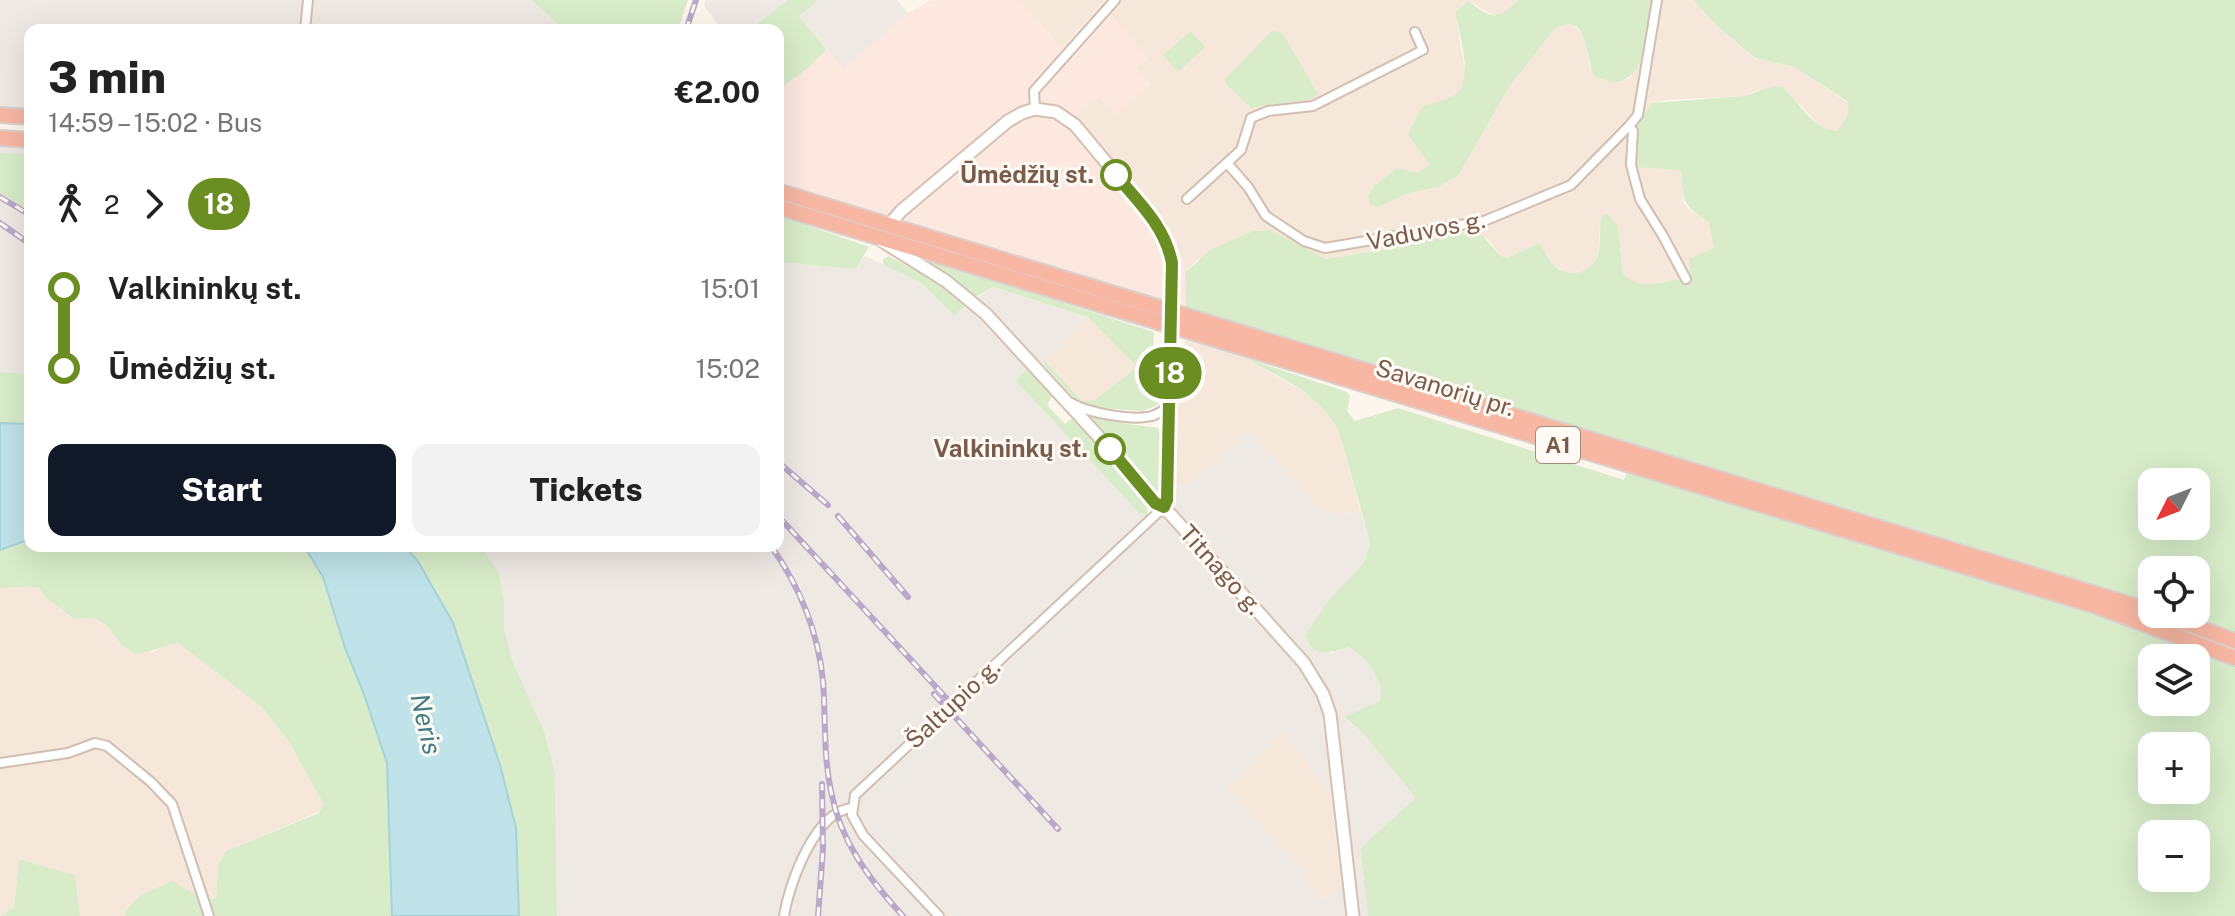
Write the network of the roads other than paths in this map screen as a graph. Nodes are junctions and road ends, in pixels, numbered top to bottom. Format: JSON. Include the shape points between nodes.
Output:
{"nodes":[{"id":1,"x":308,"y":0,"type":"edge"},
{"id":2,"x":1115,"y":0,"type":"edge"},
{"id":3,"x":1657,"y":0,"type":"edge"},
{"id":4,"x":306,"y":24,"type":"edge"},
{"id":5,"x":1415,"y":32,"type":"dead end"},
{"id":6,"x":1035,"y":109,"type":"junction"},
{"id":7,"x":0,"y":115,"type":"edge"},
{"id":8,"x":24,"y":117,"type":"edge"},
{"id":9,"x":1629,"y":126,"type":"junction"},
{"id":10,"x":0,"y":138,"type":"edge"},
{"id":11,"x":24,"y":140,"type":"edge"},
{"id":12,"x":1227,"y":163,"type":"junction"},
{"id":13,"x":784,"y":193,"type":"edge"},
{"id":14,"x":1187,"y":199,"type":"dead end"},
{"id":15,"x":784,"y":209,"type":"edge"},
{"id":16,"x":889,"y":225,"type":"junction"},
{"id":17,"x":878,"y":238,"type":"junction"},
{"id":18,"x":1686,"y":279,"type":"dead end"},
{"id":19,"x":1172,"y":304,"type":"dead end"},
{"id":20,"x":1170,"y":334,"type":"dead end"},
{"id":21,"x":1063,"y":398,"type":"junction"},
{"id":22,"x":1169,"y":406,"type":"junction"},
{"id":23,"x":1164,"y":507,"type":"junction"},
{"id":24,"x":2138,"y":607,"type":"edge"},
{"id":25,"x":2199,"y":628,"type":"edge"},
{"id":26,"x":2235,"y":641,"type":"edge"},
{"id":27,"x":2235,"y":658,"type":"edge"},
{"id":28,"x":4,"y":763,"type":"edge"},
{"id":29,"x":852,"y":808,"type":"junction"},
{"id":30,"x":209,"y":916,"type":"edge"},
{"id":31,"x":784,"y":916,"type":"edge"},
{"id":32,"x":939,"y":916,"type":"edge"},
{"id":33,"x":1353,"y":916,"type":"edge"}],
"edges":[{"from":1,"to":4,"type":"street"},
{"from":2,"to":6,"type":"street","via":[[1034,91]]},
{"from":3,"to":9,"type":"street","name":"Vaduvos g.","via":[[1638,115]]},
{"from":5,"to":12,"type":"street","via":[[1423,50],[1313,106],[1251,118],[1245,144]]},
{"from":6,"to":16,"type":"street","via":[[1008,121]]},
{"from":6,"to":19,"type":"street","via":[[1056,112],[1075,125],[1160,227],[1172,263]]},
{"from":7,"to":8,"type":"highway"},
{"from":9,"to":12,"type":"street","name":"Vaduvos g.","via":[[1571,185],[1499,216],[1334,248],[1304,241],[1266,216]]},
{"from":9,"to":18,"type":"street","name":"Vaduvos g.","via":[[1640,199]]},
{"from":10,"to":11,"type":"highway"},
{"from":12,"to":14,"type":"street"},
{"from":13,"to":16,"type":"highway","name":"Savanorių pr.","number":"A1"},
{"from":15,"to":17,"type":"highway","name":"Savanorių pr.","number":"A1"},
{"from":16,"to":24,"type":"highway","name":"Savanorių pr.","number":"A1"},
{"from":17,"to":21,"type":"street","name":"Titnago g.","via":[[986,314]]},
{"from":17,"to":27,"type":"highway","name":"Savanorių pr.","number":"A1","via":[[2096,606]]},
{"from":20,"to":22,"type":"street"},
{"from":21,"to":22,"type":"street","via":[[1083,410],[1139,417]]},
{"from":21,"to":23,"type":"street","name":"Titnago g."},
{"from":22,"to":23,"type":"street"},
{"from":23,"to":29,"type":"street","name":"Šaltupio g.","via":[[860,789]]},
{"from":23,"to":33,"type":"street","name":"Titnago g.","via":[[1304,663],[1323,694],[1330,714]]},
{"from":25,"to":26,"type":"highway"},
{"from":28,"to":30,"type":"street","via":[[95,743],[107,746],[172,804]]},
{"from":29,"to":31,"type":"street","via":[[836,811],[812,840]]},
{"from":29,"to":32,"type":"street","via":[[863,835]]}]}
